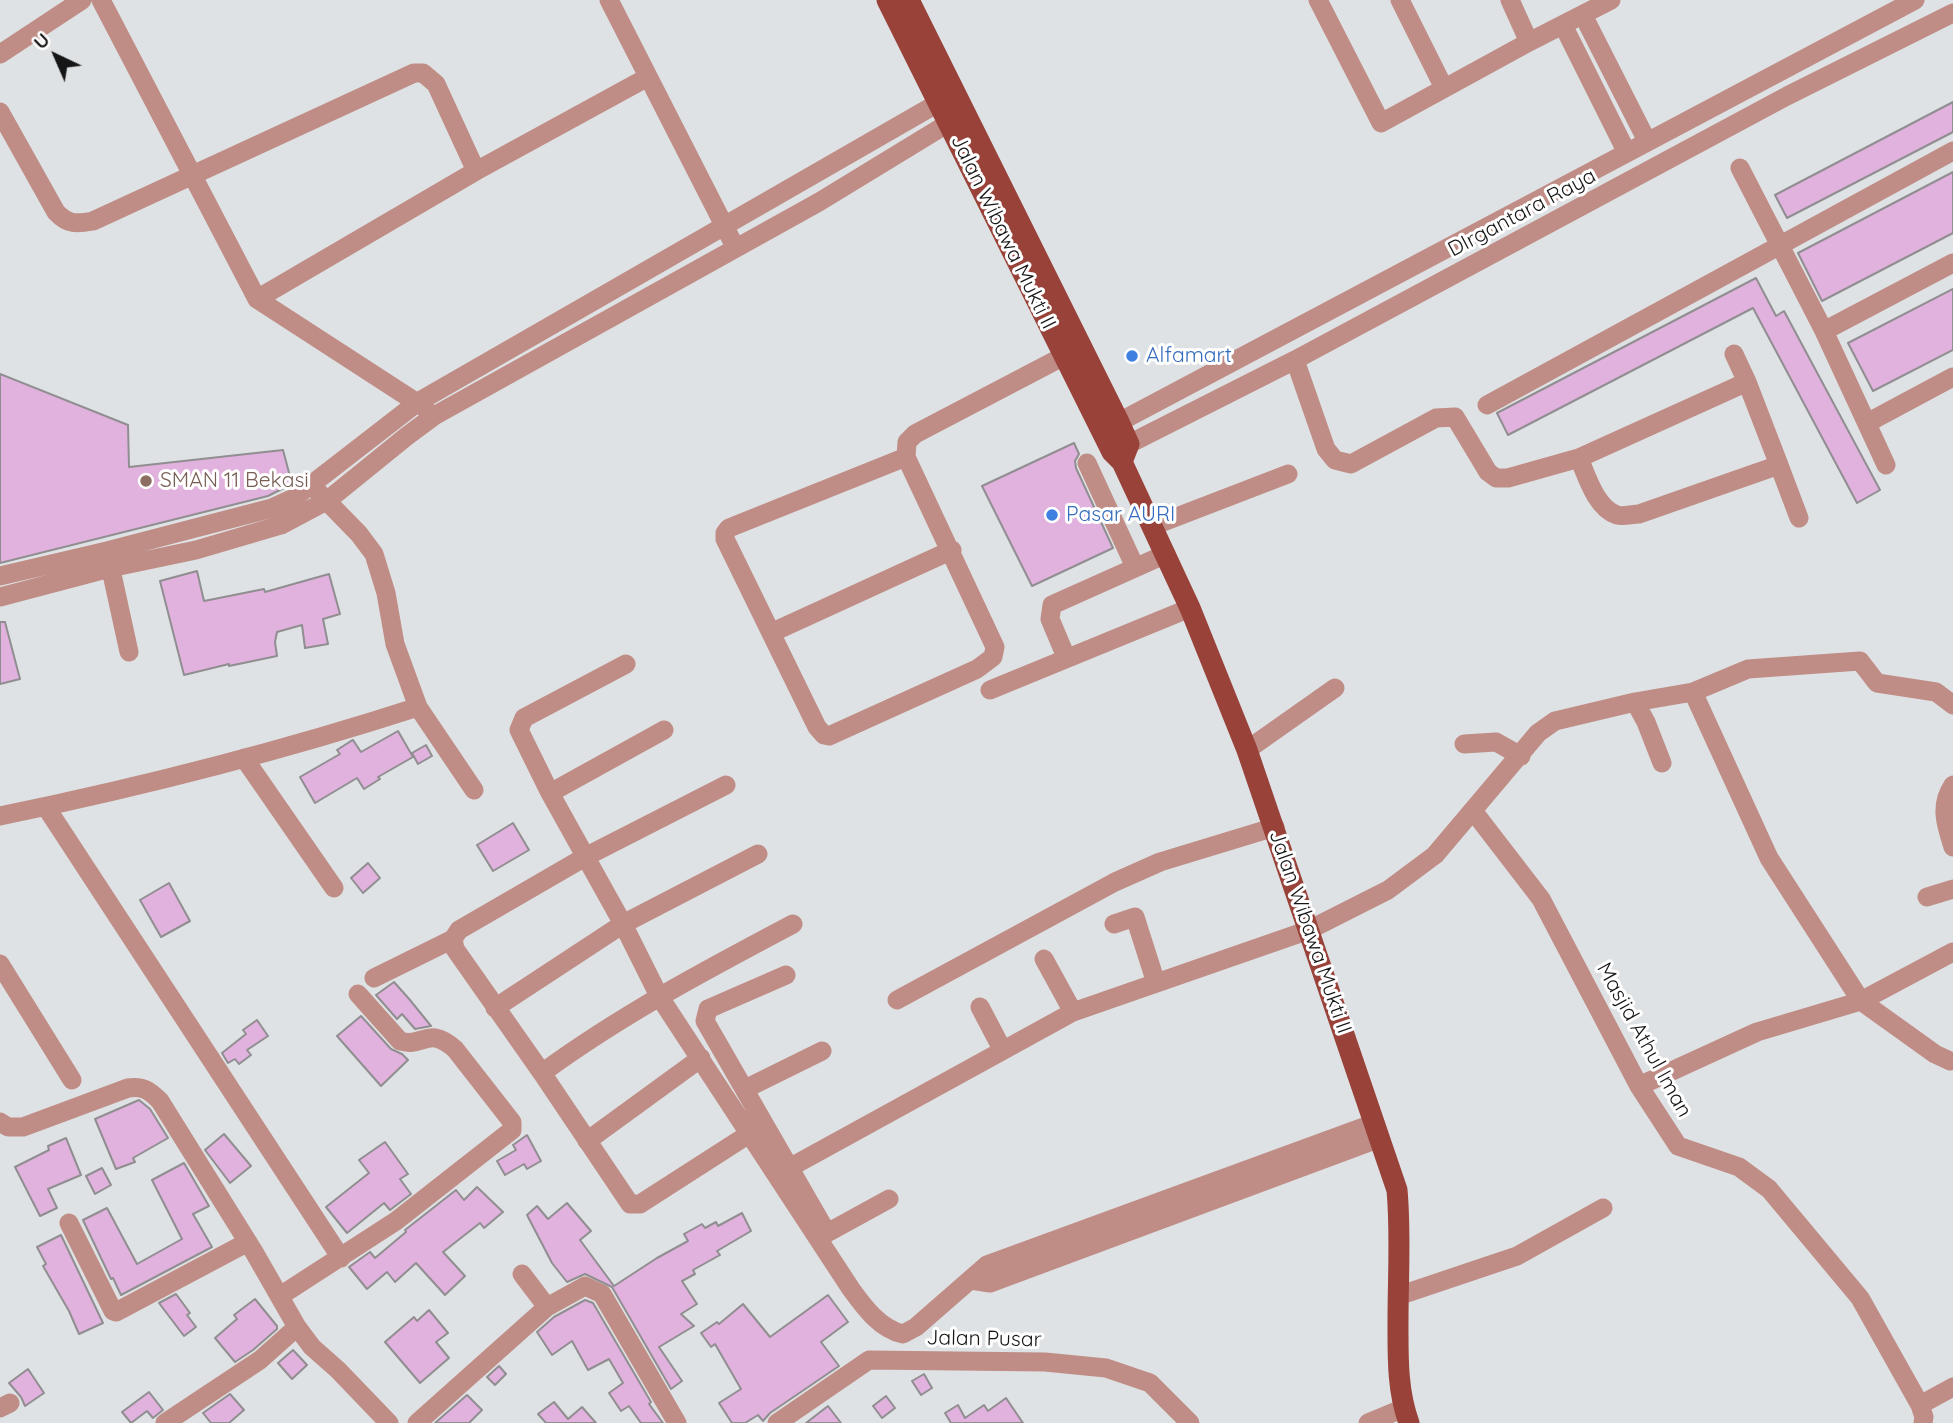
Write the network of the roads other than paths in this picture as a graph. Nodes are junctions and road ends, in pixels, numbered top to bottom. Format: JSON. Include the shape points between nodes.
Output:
{"nodes":[{"id":1,"x":82,"y":0,"type":"edge"},
{"id":2,"x":101,"y":0,"type":"edge"},
{"id":3,"x":609,"y":0,"type":"edge"},
{"id":4,"x":887,"y":0,"type":"edge"},
{"id":5,"x":909,"y":0,"type":"edge"},
{"id":6,"x":1318,"y":0,"type":"edge"},
{"id":7,"x":1400,"y":0,"type":"edge"},
{"id":8,"x":1510,"y":0,"type":"edge"},
{"id":9,"x":1611,"y":0,"type":"edge"},
{"id":10,"x":1915,"y":0,"type":"edge"},
{"id":11,"x":1953,"y":13,"type":"edge"},
{"id":12,"x":1583,"y":15,"type":"junction"},
{"id":13,"x":1563,"y":25,"type":"junction"},
{"id":14,"x":1529,"y":42,"type":"junction"},
{"id":15,"x":0,"y":54,"type":"edge"},
{"id":16,"x":1774,"y":74,"type":"junction"},
{"id":17,"x":648,"y":77,"type":"junction"},
{"id":18,"x":1444,"y":88,"type":"junction"},
{"id":19,"x":1787,"y":96,"type":"junction"},
{"id":20,"x":953,"y":107,"type":"junction"},
{"id":21,"x":0,"y":112,"type":"edge"},
{"id":22,"x":1647,"y":141,"type":"junction"},
{"id":23,"x":1953,"y":151,"type":"edge"},
{"id":24,"x":1626,"y":152,"type":"junction"},
{"id":25,"x":1740,"y":168,"type":"dead end"},
{"id":26,"x":476,"y":171,"type":"junction"},
{"id":27,"x":195,"y":176,"type":"junction"},
{"id":28,"x":1540,"y":197,"type":"junction"},
{"id":29,"x":1554,"y":222,"type":"junction"},
{"id":30,"x":725,"y":228,"type":"junction"},
{"id":31,"x":1781,"y":246,"type":"junction"},
{"id":32,"x":735,"y":248,"type":"junction"},
{"id":33,"x":1953,"y":263,"type":"edge"},
{"id":34,"x":257,"y":299,"type":"junction"},
{"id":35,"x":1824,"y":331,"type":"junction"},
{"id":36,"x":1074,"y":352,"type":"junction"},
{"id":37,"x":1734,"y":354,"type":"dead end"},
{"id":38,"x":1295,"y":360,"type":"junction"},
{"id":39,"x":1953,"y":377,"type":"edge"},
{"id":40,"x":1205,"y":379,"type":"junction"},
{"id":41,"x":1748,"y":382,"type":"junction"},
{"id":42,"x":1215,"y":400,"type":"junction"},
{"id":43,"x":418,"y":402,"type":"junction"},
{"id":44,"x":1486,"y":405,"type":"dead end"},
{"id":45,"x":434,"y":416,"type":"junction"},
{"id":46,"x":1867,"y":423,"type":"junction"},
{"id":47,"x":1110,"y":426,"type":"junction"},
{"id":48,"x":1121,"y":453,"type":"junction"},
{"id":49,"x":906,"y":457,"type":"junction"},
{"id":50,"x":1579,"y":458,"type":"junction"},
{"id":51,"x":1087,"y":463,"type":"dead end"},
{"id":52,"x":1779,"y":465,"type":"junction"},
{"id":53,"x":1886,"y":465,"type":"dead end"},
{"id":54,"x":1288,"y":474,"type":"dead end"},
{"id":55,"x":311,"y":486,"type":"junction"},
{"id":56,"x":328,"y":500,"type":"junction"},
{"id":57,"x":1799,"y":518,"type":"dead end"},
{"id":58,"x":1153,"y":526,"type":"junction"},
{"id":59,"x":952,"y":550,"type":"junction"},
{"id":60,"x":1166,"y":554,"type":"junction"},
{"id":61,"x":109,"y":559,"type":"junction"},
{"id":62,"x":1135,"y":567,"type":"junction"},
{"id":63,"x":0,"y":576,"type":"edge"},
{"id":64,"x":0,"y":597,"type":"edge"},
{"id":65,"x":1190,"y":608,"type":"junction"},
{"id":66,"x":772,"y":632,"type":"junction"},
{"id":67,"x":129,"y":652,"type":"dead end"},
{"id":68,"x":1066,"y":657,"type":"junction"},
{"id":69,"x":626,"y":664,"type":"dead end"},
{"id":70,"x":1335,"y":688,"type":"dead end"},
{"id":71,"x":990,"y":690,"type":"dead end"},
{"id":72,"x":1693,"y":692,"type":"junction"},
{"id":73,"x":1635,"y":702,"type":"junction"},
{"id":74,"x":1953,"y":705,"type":"edge"},
{"id":75,"x":418,"y":707,"type":"junction"},
{"id":76,"x":664,"y":730,"type":"dead end"},
{"id":77,"x":1464,"y":744,"type":"dead end"},
{"id":78,"x":1247,"y":750,"type":"junction"},
{"id":79,"x":1521,"y":756,"type":"junction"},
{"id":80,"x":244,"y":758,"type":"junction"},
{"id":81,"x":1662,"y":763,"type":"dead end"},
{"id":82,"x":726,"y":785,"type":"dead end"},
{"id":83,"x":1953,"y":785,"type":"edge"},
{"id":84,"x":474,"y":790,"type":"dead end"},
{"id":85,"x":550,"y":793,"type":"junction"},
{"id":86,"x":46,"y":807,"type":"junction"},
{"id":87,"x":1474,"y":812,"type":"junction"},
{"id":88,"x":0,"y":816,"type":"edge"},
{"id":89,"x":1275,"y":827,"type":"junction"},
{"id":90,"x":1953,"y":847,"type":"edge"},
{"id":91,"x":758,"y":854,"type":"dead end"},
{"id":92,"x":585,"y":857,"type":"junction"},
{"id":93,"x":334,"y":888,"type":"dead end"},
{"id":94,"x":1953,"y":889,"type":"edge"},
{"id":95,"x":1927,"y":897,"type":"dead end"},
{"id":96,"x":1114,"y":923,"type":"dead end"},
{"id":97,"x":623,"y":924,"type":"junction"},
{"id":98,"x":793,"y":924,"type":"dead end"},
{"id":99,"x":1309,"y":930,"type":"junction"},
{"id":100,"x":453,"y":939,"type":"junction"},
{"id":101,"x":1953,"y":952,"type":"edge"},
{"id":102,"x":1044,"y":959,"type":"dead end"},
{"id":103,"x":0,"y":964,"type":"edge"},
{"id":104,"x":786,"y":975,"type":"dead end"},
{"id":105,"x":374,"y":978,"type":"dead end"},
{"id":106,"x":1156,"y":984,"type":"junction"},
{"id":107,"x":358,"y":994,"type":"dead end"},
{"id":108,"x":659,"y":996,"type":"junction"},
{"id":109,"x":897,"y":1000,"type":"dead end"},
{"id":110,"x":1861,"y":1001,"type":"junction"},
{"id":111,"x":980,"y":1007,"type":"dead end"},
{"id":112,"x":495,"y":1008,"type":"junction"},
{"id":113,"x":1073,"y":1012,"type":"junction"},
{"id":114,"x":1002,"y":1049,"type":"junction"},
{"id":115,"x":822,"y":1051,"type":"dead end"},
{"id":116,"x":701,"y":1058,"type":"junction"},
{"id":117,"x":1950,"y":1061,"type":"dead end"},
{"id":118,"x":542,"y":1073,"type":"junction"},
{"id":119,"x":72,"y":1080,"type":"dead end"},
{"id":120,"x":1639,"y":1086,"type":"junction"},
{"id":121,"x":745,"y":1089,"type":"junction"},
{"id":122,"x":0,"y":1122,"type":"edge"},
{"id":123,"x":1378,"y":1131,"type":"junction"},
{"id":124,"x":749,"y":1134,"type":"junction"},
{"id":125,"x":587,"y":1141,"type":"junction"},
{"id":126,"x":789,"y":1168,"type":"junction"},
{"id":127,"x":889,"y":1199,"type":"dead end"},
{"id":128,"x":1603,"y":1208,"type":"dead end"},
{"id":129,"x":69,"y":1223,"type":"dead end"},
{"id":130,"x":248,"y":1242,"type":"junction"},
{"id":131,"x":341,"y":1258,"type":"junction"},
{"id":132,"x":522,"y":1274,"type":"dead end"},
{"id":133,"x":280,"y":1296,"type":"junction"},
{"id":134,"x":1398,"y":1296,"type":"junction"},
{"id":135,"x":547,"y":1307,"type":"junction"},
{"id":136,"x":296,"y":1327,"type":"junction"},
{"id":137,"x":1953,"y":1387,"type":"edge"},
{"id":138,"x":1921,"y":1414,"type":"edge"},
{"id":139,"x":1406,"y":1416,"type":"edge"},
{"id":140,"x":1181,"y":1420,"type":"edge"},
{"id":141,"x":384,"y":1421,"type":"edge"},
{"id":142,"x":165,"y":1423,"type":"edge"},
{"id":143,"x":417,"y":1423,"type":"edge"},
{"id":144,"x":677,"y":1423,"type":"edge"},
{"id":145,"x":777,"y":1423,"type":"edge"},
{"id":146,"x":1368,"y":1423,"type":"edge"}],
"edges":[{"from":1,"to":15,"type":"street"},
{"from":2,"to":27,"type":"street"},
{"from":3,"to":17,"type":"street"},
{"from":4,"to":20,"type":"main road","name":"Jalan Wibawa Mukti II"},
{"from":5,"to":20,"type":"main road","name":"Jalan Wibawa Mukti II"},
{"from":6,"to":18,"type":"street","via":[[1381,123]]},
{"from":7,"to":18,"type":"street"},
{"from":8,"to":14,"type":"street"},
{"from":9,"to":12,"type":"street"},
{"from":10,"to":16,"type":"street","name":"DIrgantara Raya"},
{"from":11,"to":19,"type":"street","name":"DIrgantara Raya"},
{"from":12,"to":13,"type":"street"},
{"from":12,"to":22,"type":"street"},
{"from":13,"to":14,"type":"street"},
{"from":13,"to":24,"type":"street"},
{"from":14,"to":18,"type":"street"},
{"from":16,"to":19,"type":"street"},
{"from":16,"to":22,"type":"street","name":"DIrgantara Raya"},
{"from":17,"to":26,"type":"street"},
{"from":17,"to":30,"type":"street"},
{"from":19,"to":29,"type":"street","name":"DIrgantara Raya"},
{"from":20,"to":30,"type":"street"},
{"from":20,"to":32,"type":"street","via":[[819,202]]},
{"from":20,"to":36,"type":"main road","name":"Jalan Wibawa Mukti II"},
{"from":21,"to":27,"type":"street","via":[[66,222],[93,221]]},
{"from":22,"to":24,"type":"street","name":"DIrgantara Raya"},
{"from":23,"to":31,"type":"street"},
{"from":24,"to":28,"type":"street","name":"DIrgantara Raya"},
{"from":25,"to":31,"type":"street"},
{"from":26,"to":27,"type":"street","via":[[436,84],[423,73],[414,73]]},
{"from":26,"to":34,"type":"street"},
{"from":27,"to":34,"type":"street"},
{"from":28,"to":29,"type":"street"},
{"from":28,"to":40,"type":"street","name":"DIrgantara Raya"},
{"from":29,"to":38,"type":"street","name":"DIrgantara Raya"},
{"from":30,"to":32,"type":"street"},
{"from":30,"to":43,"type":"street"},
{"from":31,"to":35,"type":"street"},
{"from":31,"to":44,"type":"street"},
{"from":32,"to":45,"type":"street"},
{"from":33,"to":35,"type":"street"},
{"from":34,"to":43,"type":"street"},
{"from":35,"to":46,"type":"street"},
{"from":36,"to":47,"type":"main road","name":"Jalan Wibawa Mukti II"},
{"from":36,"to":49,"type":"street","via":[[915,434],[907,442]]},
{"from":37,"to":41,"type":"street"},
{"from":38,"to":42,"type":"street","name":"DIrgantara Raya"},
{"from":38,"to":50,"type":"street","via":[[1326,449],[1335,460],[1351,464],[1436,418],[1455,417],[1496,478]]},
{"from":39,"to":46,"type":"street"},
{"from":40,"to":42,"type":"street"},
{"from":40,"to":47,"type":"street","name":"DIrgantara Raya"},
{"from":41,"to":50,"type":"street"},
{"from":41,"to":52,"type":"street"},
{"from":42,"to":48,"type":"street","name":"DIrgantara Raya"},
{"from":43,"to":45,"type":"street"},
{"from":43,"to":55,"type":"street"},
{"from":45,"to":56,"type":"street"},
{"from":46,"to":53,"type":"street"},
{"from":47,"to":48,"type":"main road","name":"Jalan Wibawa Mukti II"},
{"from":48,"to":58,"type":"main road","name":"Jalan Wibawa Mukti II"},
{"from":49,"to":59,"type":"street"},
{"from":49,"to":66,"type":"street","via":[[725,533]]},
{"from":50,"to":52,"type":"street","via":[[1605,508],[1618,516],[1639,514]]},
{"from":51,"to":62,"type":"street"},
{"from":52,"to":57,"type":"street"},
{"from":54,"to":58,"type":"street"},
{"from":55,"to":56,"type":"street"},
{"from":55,"to":61,"type":"street","via":[[272,508]]},
{"from":56,"to":61,"type":"street","via":[[281,524],[196,550]]},
{"from":56,"to":75,"type":"street","via":[[374,554],[395,644]]},
{"from":58,"to":60,"type":"main road","name":"Jalan Wibawa Mukti II"},
{"from":59,"to":66,"type":"street"},
{"from":59,"to":66,"type":"street","via":[[995,647],[993,657],[977,669],[829,736],[817,727]]},
{"from":60,"to":62,"type":"street"},
{"from":60,"to":65,"type":"main road","name":"Jalan Wibawa Mukti II"},
{"from":61,"to":63,"type":"street"},
{"from":61,"to":64,"type":"street"},
{"from":61,"to":67,"type":"street"},
{"from":62,"to":68,"type":"street","via":[[1052,605],[1050,619]]},
{"from":65,"to":68,"type":"street"},
{"from":65,"to":78,"type":"main road","name":"Jalan Wibawa Mukti II"},
{"from":68,"to":71,"type":"street"},
{"from":69,"to":85,"type":"street","via":[[524,718],[519,730]]},
{"from":70,"to":78,"type":"street"},
{"from":72,"to":73,"type":"street"},
{"from":72,"to":74,"type":"street","via":[[1748,669],[1860,661],[1877,683],[1936,692]]},
{"from":72,"to":110,"type":"street","via":[[1769,858]]},
{"from":73,"to":79,"type":"street","via":[[1555,721],[1538,733]]},
{"from":73,"to":81,"type":"street"},
{"from":75,"to":80,"type":"street"},
{"from":75,"to":84,"type":"street"},
{"from":76,"to":85,"type":"street"},
{"from":77,"to":79,"type":"street","via":[[1496,742]]},
{"from":78,"to":89,"type":"main road","name":"Jalan Wibawa Mukti II"},
{"from":79,"to":87,"type":"street"},
{"from":80,"to":86,"type":"street"},
{"from":80,"to":93,"type":"street"},
{"from":82,"to":92,"type":"street"},
{"from":83,"to":90,"type":"street","via":[[1945,797],[1944,819]]},
{"from":85,"to":92,"type":"street"},
{"from":86,"to":88,"type":"street"},
{"from":86,"to":131,"type":"street"},
{"from":87,"to":99,"type":"street","via":[[1435,855],[1388,890]]},
{"from":87,"to":120,"type":"street","name":"Masjid Athul Iman","via":[[1541,899]]},
{"from":89,"to":99,"type":"main road","name":"Jalan Wibawa Mukti II"},
{"from":89,"to":109,"type":"street","via":[[1160,862],[1115,882]]},
{"from":91,"to":97,"type":"street"},
{"from":92,"to":97,"type":"street"},
{"from":92,"to":100,"type":"street","via":[[459,930]]},
{"from":94,"to":95,"type":"street"},
{"from":96,"to":106,"type":"street","via":[[1143,914]]},
{"from":97,"to":108,"type":"street"},
{"from":97,"to":112,"type":"street"},
{"from":98,"to":108,"type":"street"},
{"from":99,"to":106,"type":"street"},
{"from":99,"to":123,"type":"main road","name":"Jalan Wibawa Mukti II"},
{"from":100,"to":105,"type":"street"},
{"from":100,"to":112,"type":"street"},
{"from":101,"to":110,"type":"street"},
{"from":102,"to":113,"type":"street"},
{"from":103,"to":119,"type":"street"},
{"from":104,"to":121,"type":"street","via":[[708,1009],[705,1021]]},
{"from":106,"to":113,"type":"street"},
{"from":107,"to":131,"type":"street","via":[[400,1041],[430,1037],[447,1042],[513,1126],[509,1134],[396,1221]]},
{"from":108,"to":116,"type":"street"},
{"from":108,"to":118,"type":"street"},
{"from":110,"to":117,"type":"street"},
{"from":110,"to":120,"type":"street","via":[[1758,1032]]},
{"from":111,"to":114,"type":"street"},
{"from":112,"to":118,"type":"street"},
{"from":113,"to":114,"type":"street"},
{"from":114,"to":126,"type":"street"},
{"from":115,"to":121,"type":"street"},
{"from":116,"to":124,"type":"street"},
{"from":116,"to":125,"type":"street"},
{"from":118,"to":125,"type":"street"},
{"from":120,"to":138,"type":"street","name":"Masjid Athul Iman","via":[[1678,1146],[1740,1167],[1769,1189],[1860,1298]]},
{"from":121,"to":126,"type":"street"},
{"from":122,"to":130,"type":"street","via":[[8,1127],[23,1126],[128,1088],[150,1091]]},
{"from":123,"to":124,"type":"street","via":[[1012,1265],[990,1283],[971,1280],[903,1334],[891,1332],[857,1298]]},
{"from":123,"to":134,"type":"main road","name":"Jalan Wibawa Mukti II","via":[[1397,1189]]},
{"from":124,"to":125,"type":"street","via":[[640,1204],[630,1204]]},
{"from":126,"to":127,"type":"street","via":[[827,1233]]},
{"from":128,"to":134,"type":"street","via":[[1517,1256]]},
{"from":129,"to":130,"type":"street","via":[[114,1312]]},
{"from":130,"to":133,"type":"street"},
{"from":131,"to":133,"type":"street"},
{"from":132,"to":135,"type":"street"},
{"from":133,"to":136,"type":"street"},
{"from":134,"to":139,"type":"main road","name":"Jalan Wibawa Mukti II","via":[[1398,1370]]},
{"from":135,"to":143,"type":"street"},
{"from":135,"to":144,"type":"street","via":[[585,1286],[602,1294]]},
{"from":136,"to":141,"type":"street"},
{"from":136,"to":142,"type":"street","via":[[260,1360]]},
{"from":137,"to":138,"type":"street"},
{"from":139,"to":146,"type":"street"},
{"from":140,"to":145,"type":"street","name":"Jalan Pusar","via":[[1150,1383],[1106,1368],[1045,1362],[869,1360]]}]}
